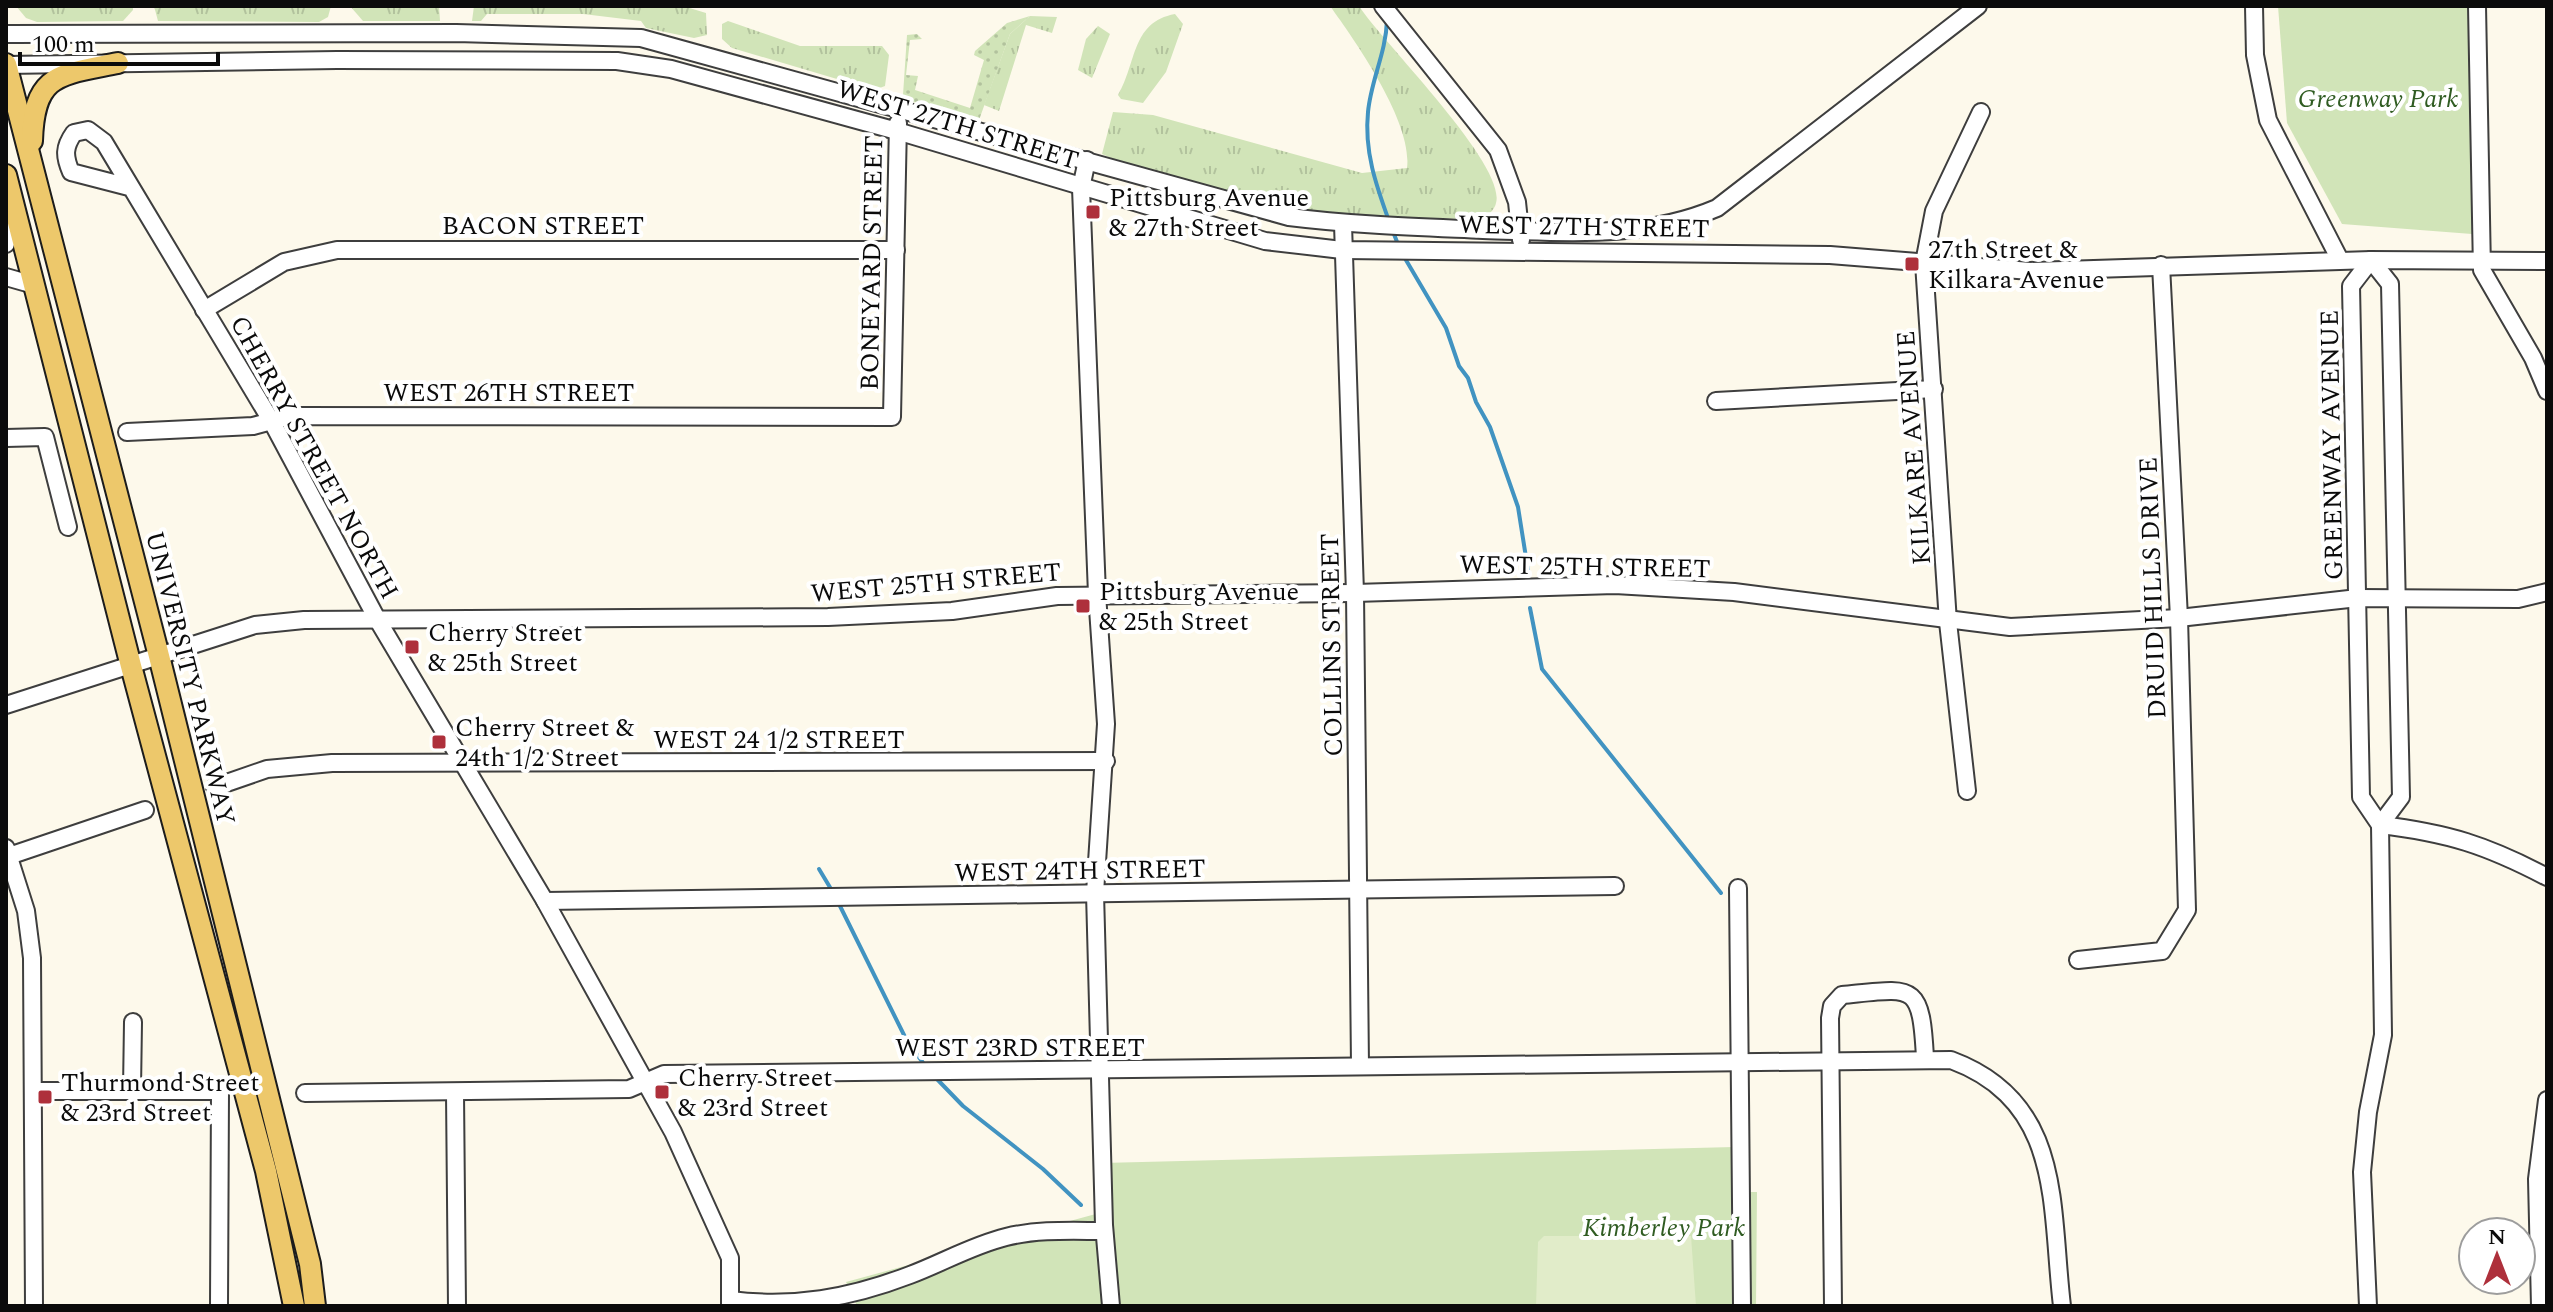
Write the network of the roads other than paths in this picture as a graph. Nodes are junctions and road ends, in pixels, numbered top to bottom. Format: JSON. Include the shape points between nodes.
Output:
{"nodes":[{"id":1,"x":1383,"y":6,"type":"edge"},
{"id":2,"x":1978,"y":6,"type":"edge"},
{"id":3,"x":2254,"y":6,"type":"edge"},
{"id":4,"x":2477,"y":6,"type":"edge"},
{"id":5,"x":6,"y":34,"type":"edge"},
{"id":6,"x":118,"y":63,"type":"junction"},
{"id":7,"x":6,"y":65,"type":"edge"},
{"id":8,"x":898,"y":109,"type":"junction"},
{"id":9,"x":1981,"y":112,"type":"dead end"},
{"id":10,"x":897,"y":131,"type":"junction"},
{"id":11,"x":1087,"y":160,"type":"junction"},
{"id":12,"x":31,"y":165,"type":"junction"},
{"id":13,"x":9,"y":183,"type":"edge"},
{"id":14,"x":129,"y":187,"type":"dead end"},
{"id":15,"x":1081,"y":188,"type":"junction"},
{"id":16,"x":1343,"y":224,"type":"junction"},
{"id":17,"x":1520,"y":231,"type":"junction"},
{"id":18,"x":6,"y":244,"type":"edge"},
{"id":19,"x":896,"y":250,"type":"junction"},
{"id":20,"x":1342,"y":250,"type":"junction"},
{"id":21,"x":1522,"y":251,"type":"junction"},
{"id":22,"x":2340,"y":260,"type":"junction"},
{"id":23,"x":2371,"y":260,"type":"junction"},
{"id":24,"x":2547,"y":261,"type":"edge"},
{"id":25,"x":2480,"y":262,"type":"junction"},
{"id":26,"x":1924,"y":263,"type":"junction"},
{"id":27,"x":2161,"y":265,"type":"junction"},
{"id":28,"x":6,"y":277,"type":"edge"},
{"id":29,"x":34,"y":285,"type":"junction"},
{"id":30,"x":204,"y":310,"type":"junction"},
{"id":31,"x":1934,"y":389,"type":"junction"},
{"id":32,"x":2547,"y":391,"type":"edge"},
{"id":33,"x":1716,"y":401,"type":"dead end"},
{"id":34,"x":892,"y":417,"type":"joint"},
{"id":35,"x":272,"y":422,"type":"junction"},
{"id":36,"x":127,"y":432,"type":"dead end"},
{"id":37,"x":6,"y":438,"type":"edge"},
{"id":38,"x":68,"y":527,"type":"dead end"},
{"id":39,"x":2547,"y":592,"type":"edge"},
{"id":40,"x":1355,"y":593,"type":"junction"},
{"id":41,"x":1097,"y":594,"type":"junction"},
{"id":42,"x":2358,"y":598,"type":"junction"},
{"id":43,"x":2397,"y":598,"type":"junction"},
{"id":44,"x":2179,"y":618,"type":"junction"},
{"id":45,"x":377,"y":619,"type":"junction"},
{"id":46,"x":1948,"y":622,"type":"junction"},
{"id":47,"x":159,"y":656,"type":"junction"},
{"id":48,"x":131,"y":666,"type":"junction"},
{"id":49,"x":6,"y":705,"type":"edge"},
{"id":50,"x":1106,"y":761,"type":"junction"},
{"id":51,"x":465,"y":764,"type":"junction"},
{"id":52,"x":215,"y":787,"type":"dead end"},
{"id":53,"x":1967,"y":791,"type":"dead end"},
{"id":54,"x":145,"y":810,"type":"dead end"},
{"id":55,"x":2380,"y":825,"type":"junction"},
{"id":56,"x":7,"y":854,"type":"edge"},
{"id":57,"x":2547,"y":877,"type":"edge"},
{"id":58,"x":1615,"y":886,"type":"dead end"},
{"id":59,"x":1738,"y":888,"type":"dead end"},
{"id":60,"x":1359,"y":891,"type":"junction"},
{"id":61,"x":1095,"y":893,"type":"junction"},
{"id":62,"x":545,"y":901,"type":"junction"},
{"id":63,"x":2078,"y":960,"type":"dead end"},
{"id":64,"x":133,"y":1022,"type":"dead end"},
{"id":65,"x":1925,"y":1058,"type":"junction"},
{"id":66,"x":1829,"y":1060,"type":"junction"},
{"id":67,"x":1739,"y":1061,"type":"junction"},
{"id":68,"x":1360,"y":1066,"type":"junction"},
{"id":69,"x":1098,"y":1071,"type":"junction"},
{"id":70,"x":642,"y":1080,"type":"junction"},
{"id":71,"x":132,"y":1089,"type":"junction"},
{"id":72,"x":34,"y":1091,"type":"junction"},
{"id":73,"x":305,"y":1093,"type":"dead end"},
{"id":74,"x":455,"y":1093,"type":"junction"},
{"id":75,"x":2547,"y":1100,"type":"edge"},
{"id":76,"x":1104,"y":1231,"type":"junction"},
{"id":77,"x":733,"y":1304,"type":"edge"},
{"id":78,"x":34,"y":1306,"type":"edge"},
{"id":79,"x":219,"y":1306,"type":"edge"},
{"id":80,"x":294,"y":1306,"type":"edge"},
{"id":81,"x":315,"y":1306,"type":"edge"},
{"id":82,"x":457,"y":1306,"type":"edge"},
{"id":83,"x":1111,"y":1306,"type":"edge"},
{"id":84,"x":1742,"y":1306,"type":"edge"},
{"id":85,"x":1833,"y":1306,"type":"edge"},
{"id":86,"x":2062,"y":1306,"type":"edge"},
{"id":87,"x":2368,"y":1306,"type":"edge"},
{"id":88,"x":2540,"y":1306,"type":"edge"}],
"edges":[{"from":1,"to":17,"type":"street","via":[[1498,150],[1514,190]]},
{"from":2,"to":17,"type":"street","name":"WEST 27TH STREET","via":[[1717,208],[1681,223],[1633,231]]},
{"from":3,"to":22,"type":"street","via":[[2255,55],[2268,120]]},
{"from":4,"to":25,"type":"street"},
{"from":5,"to":8,"type":"street","name":"WEST 27TH STREET","via":[[641,38]]},
{"from":6,"to":7,"type":"street","name":"WEST 27TH STREET"},
{"from":6,"to":10,"type":"street","name":"WEST 27TH STREET","via":[[617,61],[684,72]]},
{"from":6,"to":12,"type":"main road","via":[[70,73],[47,85],[33,109]]},
{"from":7,"to":12,"type":"main road","name":"UNIVERSITY PARKWAY"},
{"from":8,"to":10,"type":"street","name":"BONEYARD STREET"},
{"from":8,"to":11,"type":"street","name":"WEST 27TH STREET"},
{"from":9,"to":26,"type":"street","name":"KILKARE AVENUE","via":[[1934,211]]},
{"from":10,"to":15,"type":"street","name":"WEST 27TH STREET"},
{"from":10,"to":19,"type":"street","name":"BONEYARD STREET"},
{"from":11,"to":15,"type":"street"},
{"from":11,"to":16,"type":"street","name":"WEST 27TH STREET","via":[[1289,217]]},
{"from":12,"to":47,"type":"main road","name":"UNIVERSITY PARKWAY"},
{"from":13,"to":18,"type":"street"},
{"from":13,"to":29,"type":"main road","name":"UNIVERSITY PARKWAY"},
{"from":14,"to":30,"type":"street","name":"CHERRY STREET NORTH"},
{"from":15,"to":20,"type":"street","name":"WEST 27TH STREET","via":[[1265,241]]},
{"from":15,"to":41,"type":"street"},
{"from":16,"to":17,"type":"street","name":"WEST 27TH STREET"},
{"from":16,"to":20,"type":"street","name":"COLLINS STREET"},
{"from":17,"to":21,"type":"street"},
{"from":19,"to":30,"type":"street","name":"BACON STREET","via":[[337,250],[284,262]]},
{"from":19,"to":34,"type":"street","name":"BONEYARD STREET"},
{"from":20,"to":21,"type":"street","name":"WEST 27TH STREET"},
{"from":20,"to":40,"type":"street","name":"COLLINS STREET"},
{"from":21,"to":26,"type":"street","name":"WEST 27TH STREET","via":[[1830,255]]},
{"from":22,"to":23,"type":"street","name":"WEST 27TH STREET"},
{"from":22,"to":27,"type":"street","name":"WEST 27TH STREET"},
{"from":23,"to":25,"type":"street","name":"WEST 27TH STREET"},
{"from":23,"to":42,"type":"street","name":"GREENWAY AVENUE","via":[[2351,286]]},
{"from":23,"to":43,"type":"street","via":[[2390,284]]},
{"from":24,"to":25,"type":"street","name":"WEST 27TH STREET"},
{"from":25,"to":32,"type":"street"},
{"from":26,"to":27,"type":"street","name":"WEST 27TH STREET","via":[[2030,271]]},
{"from":26,"to":31,"type":"street","name":"KILKARE AVENUE"},
{"from":27,"to":44,"type":"street","name":"DRUID HILLS DRIVE"},
{"from":28,"to":29,"type":"street"},
{"from":29,"to":48,"type":"main road","name":"UNIVERSITY PARKWAY"},
{"from":30,"to":35,"type":"street","name":"CHERRY STREET NORTH"},
{"from":31,"to":33,"type":"street"},
{"from":31,"to":46,"type":"street","name":"KILKARE AVENUE"},
{"from":34,"to":35,"type":"street","name":"WEST 26TH STREET","via":[[290,416]]},
{"from":35,"to":36,"type":"street","name":"WEST 26TH STREET"},
{"from":35,"to":45,"type":"street","name":"CHERRY STREET NORTH"},
{"from":37,"to":38,"type":"street","via":[[45,437]]},
{"from":39,"to":43,"type":"street","name":"WEST 25TH STREET","via":[[2518,599]]},
{"from":40,"to":41,"type":"street","name":"WEST 25TH STREET"},
{"from":40,"to":46,"type":"street","name":"WEST 25TH STREET","via":[[1615,585],[1734,592]]},
{"from":40,"to":60,"type":"street","name":"COLLINS STREET"},
{"from":41,"to":45,"type":"street","name":"WEST 25TH STREET","via":[[1031,597],[952,611],[828,617]]},
{"from":41,"to":50,"type":"street"},
{"from":42,"to":43,"type":"street","name":"WEST 25TH STREET"},
{"from":42,"to":44,"type":"street","name":"WEST 25TH STREET"},
{"from":42,"to":55,"type":"street","name":"GREENWAY AVENUE","via":[[2361,797]]},
{"from":43,"to":55,"type":"street","via":[[2401,797]]},
{"from":44,"to":46,"type":"street","name":"WEST 25TH STREET","via":[[2010,627]]},
{"from":44,"to":63,"type":"street","name":"DRUID HILLS DRIVE","via":[[2187,910],[2162,951]]},
{"from":45,"to":47,"type":"street","name":"WEST 25TH STREET","via":[[255,625]]},
{"from":45,"to":51,"type":"street","name":"CHERRY STREET NORTH"},
{"from":46,"to":53,"type":"street","name":"KILKARE AVENUE"},
{"from":47,"to":48,"type":"street","name":"WEST 25TH STREET"},
{"from":47,"to":81,"type":"main road","name":"UNIVERSITY PARKWAY","via":[[310,1264]]},
{"from":48,"to":49,"type":"street","name":"WEST 25TH STREET"},
{"from":48,"to":80,"type":"main road","name":"UNIVERSITY PARKWAY","via":[[266,1171]]},
{"from":50,"to":51,"type":"street","name":"WEST 24 1/2 STREET"},
{"from":50,"to":61,"type":"street"},
{"from":51,"to":52,"type":"street","name":"WEST 24 1/2 STREET","via":[[285,766]]},
{"from":51,"to":62,"type":"street","name":"CHERRY STREET NORTH"},
{"from":54,"to":56,"type":"street"},
{"from":55,"to":57,"type":"street","via":[[2442,833],[2496,850]]},
{"from":55,"to":87,"type":"street","name":"GREENWAY AVENUE","via":[[2383,1035],[2362,1172]]},
{"from":56,"to":72,"type":"street","via":[[30,935]]},
{"from":58,"to":60,"type":"street","name":"WEST 24TH STREET"},
{"from":59,"to":67,"type":"street"},
{"from":60,"to":61,"type":"street","name":"WEST 24TH STREET"},
{"from":60,"to":68,"type":"street","name":"COLLINS STREET"},
{"from":61,"to":62,"type":"street","name":"WEST 24TH STREET"},
{"from":61,"to":69,"type":"street"},
{"from":62,"to":70,"type":"street","name":"CHERRY STREET NORTH"},
{"from":64,"to":71,"type":"street"},
{"from":65,"to":66,"type":"street","name":"WEST 23RD STREET"},
{"from":65,"to":66,"type":"street","via":[[1923,1012],[1912,995],[1896,990],[1842,995],[1832,1006]]},
{"from":65,"to":86,"type":"street","name":"WEST 23RD STREET","via":[[1951,1060],[1980,1071],[2017,1101],[2038,1137],[2049,1171]]},
{"from":66,"to":67,"type":"street","name":"WEST 23RD STREET"},
{"from":66,"to":85,"type":"street"},
{"from":67,"to":68,"type":"street","name":"WEST 23RD STREET"},
{"from":67,"to":84,"type":"street"},
{"from":68,"to":69,"type":"street","name":"WEST 23RD STREET"},
{"from":69,"to":70,"type":"street","name":"WEST 23RD STREET","via":[[664,1074]]},
{"from":69,"to":76,"type":"street"},
{"from":70,"to":74,"type":"street","name":"WEST 23RD STREET","via":[[629,1089]]},
{"from":70,"to":77,"type":"street","name":"CHERRY STREET NORTH","via":[[695,1174],[723,1241],[732,1269]]},
{"from":71,"to":72,"type":"street"},
{"from":71,"to":79,"type":"street","via":[[220,1091]]},
{"from":72,"to":78,"type":"street"},
{"from":73,"to":74,"type":"street","name":"WEST 23RD STREET"},
{"from":74,"to":82,"type":"street"},
{"from":75,"to":88,"type":"street","via":[[2537,1179]]},
{"from":76,"to":77,"type":"street","via":[[1006,1237],[842,1296]]},
{"from":76,"to":83,"type":"street"}]}
